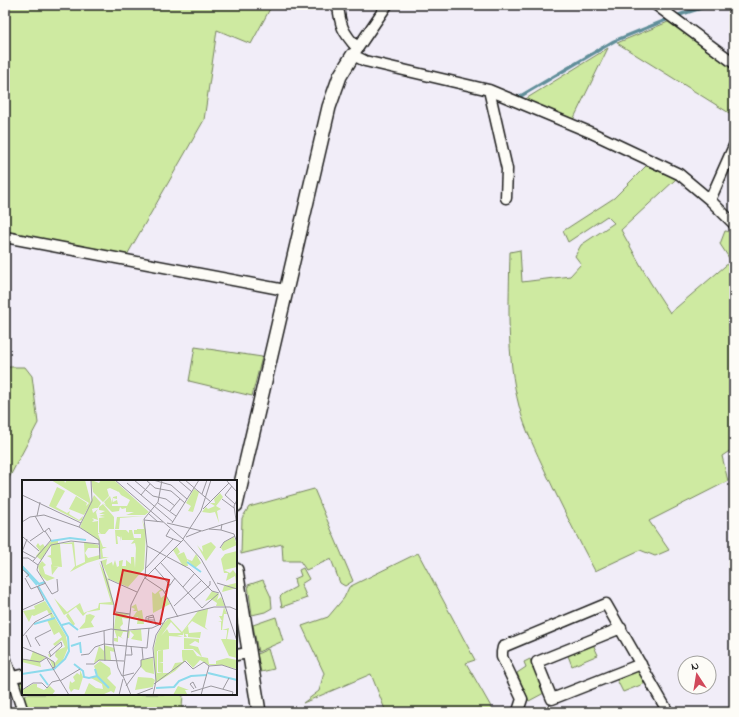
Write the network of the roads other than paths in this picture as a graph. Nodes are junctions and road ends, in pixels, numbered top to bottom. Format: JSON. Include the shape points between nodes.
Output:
{"nodes":[{"id":1,"x":338,"y":5,"type":"edge"},
{"id":2,"x":387,"y":5,"type":"edge"},
{"id":3,"x":656,"y":5,"type":"edge"},
{"id":4,"x":355,"y":52,"type":"junction"},
{"id":5,"x":734,"y":63,"type":"edge"},
{"id":6,"x":489,"y":90,"type":"junction"},
{"id":7,"x":734,"y":146,"type":"edge"},
{"id":8,"x":506,"y":198,"type":"dead end"},
{"id":9,"x":710,"y":200,"type":"junction"},
{"id":10,"x":734,"y":224,"type":"edge"},
{"id":11,"x":5,"y":237,"type":"edge"},
{"id":12,"x":286,"y":290,"type":"junction"},
{"id":13,"x":237,"y":501,"type":"edge"},
{"id":14,"x":237,"y":576,"type":"edge"},
{"id":15,"x":621,"y":628,"type":"junction"},
{"id":16,"x":249,"y":653,"type":"junction"},
{"id":17,"x":237,"y":655,"type":"edge"},
{"id":18,"x":5,"y":657,"type":"edge"},
{"id":19,"x":641,"y":664,"type":"junction"},
{"id":20,"x":22,"y":675,"type":"edge"},
{"id":21,"x":12,"y":677,"type":"junction"},
{"id":22,"x":519,"y":708,"type":"dead end"},
{"id":23,"x":23,"y":712,"type":"edge"},
{"id":24,"x":259,"y":712,"type":"edge"},
{"id":25,"x":668,"y":712,"type":"edge"}],
"edges":[{"from":1,"to":4,"type":"street","via":[[340,22]]},
{"from":2,"to":4,"type":"street"},
{"from":3,"to":5,"type":"street"},
{"from":4,"to":6,"type":"street","via":[[364,61]]},
{"from":4,"to":12,"type":"street","via":[[340,76],[329,107]]},
{"from":6,"to":8,"type":"street","via":[[507,169]]},
{"from":6,"to":9,"type":"street","via":[[649,159],[679,174]]},
{"from":7,"to":9,"type":"street"},
{"from":9,"to":10,"type":"street"},
{"from":11,"to":12,"type":"street"},
{"from":12,"to":13,"type":"street"},
{"from":14,"to":16,"type":"street"},
{"from":15,"to":19,"type":"street"},
{"from":15,"to":19,"type":"street","via":[[537,662],[552,699]]},
{"from":15,"to":22,"type":"street","via":[[606,604],[503,647],[502,657],[522,699]]},
{"from":16,"to":17,"type":"street"},
{"from":16,"to":24,"type":"street"},
{"from":18,"to":21,"type":"street"},
{"from":19,"to":25,"type":"street"},
{"from":20,"to":21,"type":"street"},
{"from":21,"to":23,"type":"street"}]}
